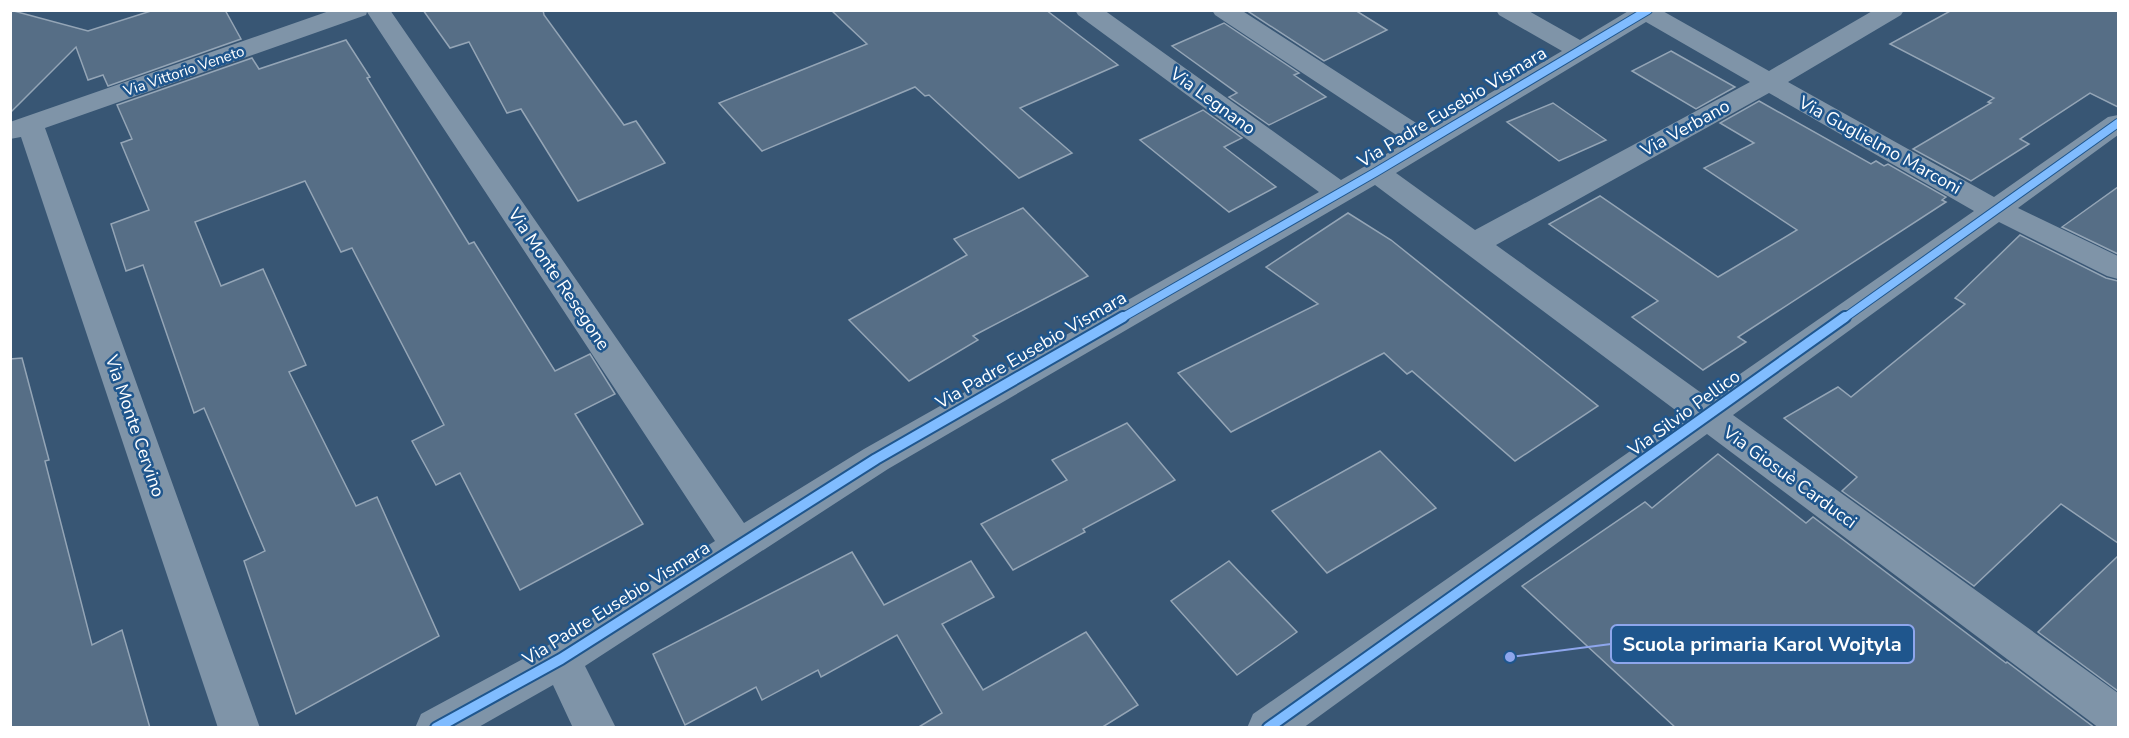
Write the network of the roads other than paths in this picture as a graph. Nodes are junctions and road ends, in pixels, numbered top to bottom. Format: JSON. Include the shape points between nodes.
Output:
{"nodes":[{"id":1,"x":357,"y":10,"type":"edge"},
{"id":2,"x":378,"y":10,"type":"edge"},
{"id":3,"x":1087,"y":10,"type":"edge"},
{"id":4,"x":1224,"y":10,"type":"edge"},
{"id":5,"x":1508,"y":10,"type":"edge"},
{"id":6,"x":1892,"y":10,"type":"edge"},
{"id":7,"x":1647,"y":11,"type":"edge"},
{"id":8,"x":296,"y":20,"type":"edge"},
{"id":9,"x":1579,"y":50,"type":"junction"},
{"id":10,"x":1769,"y":82,"type":"junction"},
{"id":11,"x":2118,"y":123,"type":"edge"},
{"id":12,"x":20,"y":128,"type":"edge"},
{"id":13,"x":1426,"y":142,"type":"junction"},
{"id":14,"x":1376,"y":172,"type":"junction"},
{"id":15,"x":1338,"y":192,"type":"junction"},
{"id":16,"x":1997,"y":209,"type":"junction"},
{"id":17,"x":1475,"y":243,"type":"junction"},
{"id":18,"x":2118,"y":268,"type":"edge"},
{"id":19,"x":1708,"y":417,"type":"junction"},
{"id":20,"x":740,"y":546,"type":"junction"},
{"id":21,"x":561,"y":659,"type":"junction"},
{"id":22,"x":2118,"y":717,"type":"edge"},
{"id":23,"x":239,"y":728,"type":"edge"},
{"id":24,"x":436,"y":728,"type":"edge"},
{"id":25,"x":595,"y":728,"type":"edge"},
{"id":26,"x":1268,"y":728,"type":"edge"}],
"edges":[{"from":1,"to":8,"type":"street","name":"Via Vittorio Veneto"},
{"from":2,"to":20,"type":"street","name":"Via Monte Resegone"},
{"from":3,"to":15,"type":"street","name":"Via Legnano"},
{"from":4,"to":13,"type":"street"},
{"from":5,"to":9,"type":"street"},
{"from":6,"to":10,"type":"street","name":"Via Verbano"},
{"from":7,"to":9,"type":"street","name":"Via Padre Eusebio Vismara"},
{"from":7,"to":10,"type":"street","name":"Via Guglielmo Marconi"},
{"from":8,"to":12,"type":"street","name":"Via Vittorio Veneto"},
{"from":9,"to":13,"type":"street","name":"Via Padre Eusebio Vismara"},
{"from":10,"to":16,"type":"street","name":"Via Guglielmo Marconi"},
{"from":10,"to":17,"type":"street","name":"Via Verbano"},
{"from":11,"to":16,"type":"street","name":"Via Silvio Pellico"},
{"from":12,"to":23,"type":"street","name":"Via Monte Cervino"},
{"from":13,"to":14,"type":"street","name":"Via Padre Eusebio Vismara"},
{"from":14,"to":15,"type":"street","name":"Via Padre Eusebio Vismara"},
{"from":14,"to":17,"type":"street","name":"Via Giosuè Carducci"},
{"from":15,"to":20,"type":"street","name":"Via Padre Eusebio Vismara","via":[[876,459]]},
{"from":16,"to":18,"type":"street","name":"Via Guglielmo Marconi"},
{"from":16,"to":19,"type":"street","name":"Via Silvio Pellico"},
{"from":17,"to":19,"type":"street","name":"Via Giosuè Carducci"},
{"from":19,"to":22,"type":"street","name":"Via Giosuè Carducci"},
{"from":19,"to":26,"type":"street","name":"Via Silvio Pellico"},
{"from":20,"to":21,"type":"street","name":"Via Padre Eusebio Vismara"},
{"from":21,"to":24,"type":"street","name":"Via Padre Eusebio Vismara"},
{"from":21,"to":25,"type":"street"}]}
